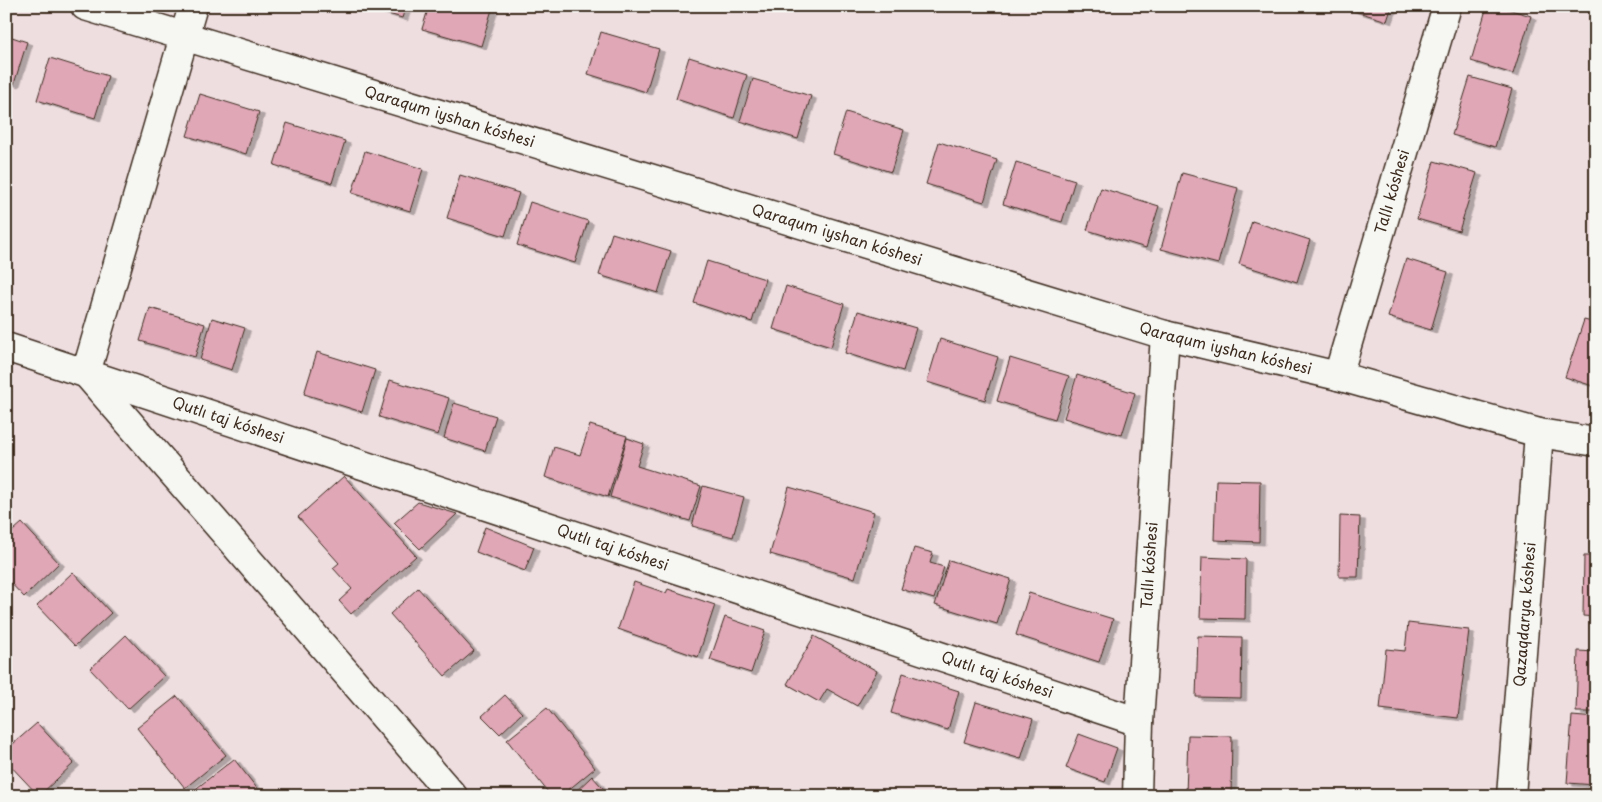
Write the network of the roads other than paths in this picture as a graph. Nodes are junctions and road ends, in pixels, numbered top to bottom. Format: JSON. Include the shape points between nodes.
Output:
{"nodes":[{"id":1,"x":85,"y":6,"type":"edge"},
{"id":2,"x":194,"y":6,"type":"edge"},
{"id":3,"x":1447,"y":6,"type":"edge"},
{"id":4,"x":185,"y":37,"type":"junction"},
{"id":5,"x":1165,"y":335,"type":"junction"},
{"id":6,"x":6,"y":347,"type":"edge"},
{"id":7,"x":86,"y":373,"type":"junction"},
{"id":8,"x":1338,"y":376,"type":"junction"},
{"id":9,"x":1539,"y":433,"type":"junction"},
{"id":10,"x":1596,"y":442,"type":"edge"},
{"id":11,"x":1139,"y":722,"type":"junction"},
{"id":12,"x":453,"y":796,"type":"edge"},
{"id":13,"x":1137,"y":796,"type":"edge"},
{"id":14,"x":1511,"y":796,"type":"edge"}],
"edges":[{"from":1,"to":4,"type":"street","name":"Qaraqum iyshan kóshesi"},
{"from":2,"to":4,"type":"street"},
{"from":3,"to":8,"type":"street","name":"Tallı kóshesi"},
{"from":4,"to":5,"type":"street","name":"Qaraqum iyshan kóshesi"},
{"from":4,"to":7,"type":"street"},
{"from":5,"to":8,"type":"street","name":"Qaraqum iyshan kóshesi"},
{"from":5,"to":11,"type":"street","name":"Tallı kóshesi"},
{"from":6,"to":7,"type":"street","name":"Qutlı taj kóshesi"},
{"from":7,"to":11,"type":"street","name":"Qutlı taj kóshesi"},
{"from":7,"to":12,"type":"street"},
{"from":8,"to":9,"type":"street","name":"Qaraqum iyshan kóshesi"},
{"from":9,"to":10,"type":"street","name":"Qaraqum iyshan kóshesi"},
{"from":9,"to":14,"type":"street","name":"Qazaqdarya kóshesi"},
{"from":11,"to":13,"type":"street","name":"Tallı kóshesi"}]}
